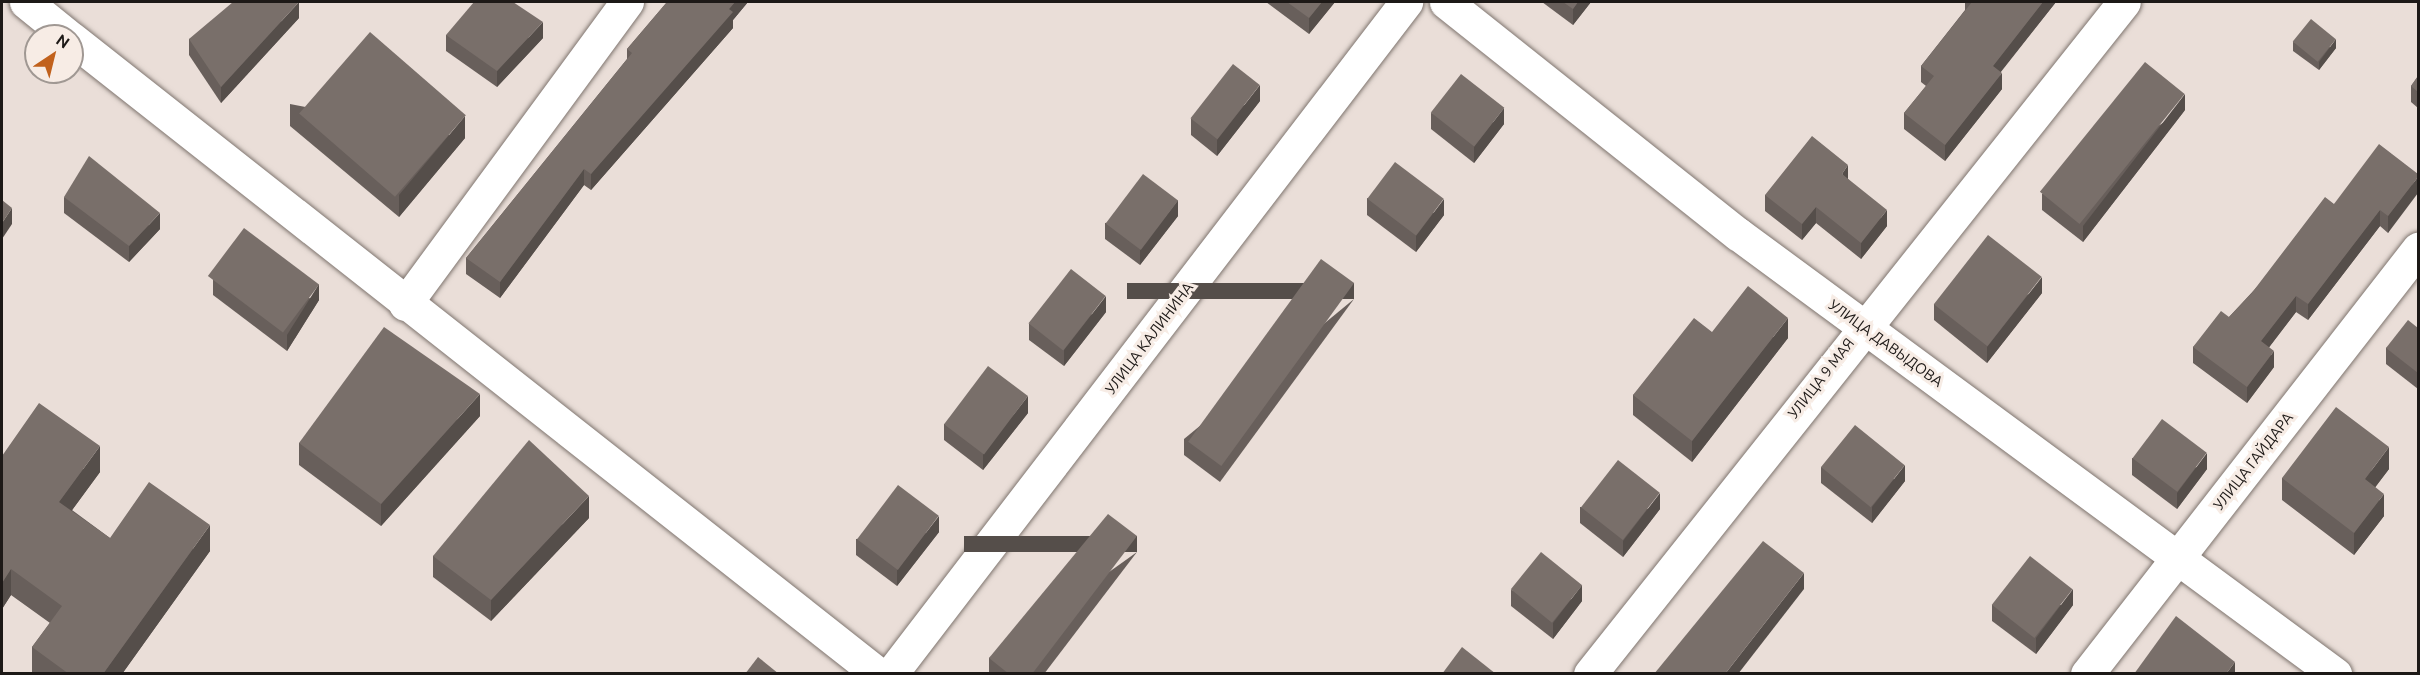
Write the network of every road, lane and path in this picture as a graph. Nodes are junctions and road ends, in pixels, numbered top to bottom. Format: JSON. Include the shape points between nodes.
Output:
{"nodes":[{"id":1,"x":26,"y":2,"type":"edge"},
{"id":2,"x":627,"y":2,"type":"edge"},
{"id":3,"x":1406,"y":2,"type":"edge"},
{"id":4,"x":1446,"y":2,"type":"edge"},
{"id":5,"x":2124,"y":2,"type":"edge"},
{"id":6,"x":53,"y":24,"type":"edge"},
{"id":7,"x":84,"y":49,"type":"edge"},
{"id":8,"x":2418,"y":249,"type":"edge"},
{"id":9,"x":405,"y":304,"type":"junction"},
{"id":10,"x":1863,"y":326,"type":"junction"},
{"id":11,"x":2177,"y":557,"type":"junction"},
{"id":12,"x":878,"y":674,"type":"edge"},
{"id":13,"x":891,"y":674,"type":"edge"},
{"id":14,"x":1590,"y":674,"type":"edge"},
{"id":15,"x":2087,"y":674,"type":"edge"},
{"id":16,"x":2335,"y":674,"type":"edge"}],
"edges":[{"from":1,"to":6,"type":"street"},
{"from":2,"to":9,"type":"street"},
{"from":3,"to":13,"type":"street","name":"УЛИЦА КАЛИНИНА"},
{"from":4,"to":10,"type":"street","name":"УЛИЦА ДАВЫДОВА","via":[[1737,234]]},
{"from":5,"to":10,"type":"street","name":"УЛИЦА 9 МАЯ"},
{"from":7,"to":9,"type":"street"},
{"from":8,"to":11,"type":"street","name":"УЛИЦА ГАЙДАРА"},
{"from":9,"to":12,"type":"street"},
{"from":10,"to":11,"type":"street","name":"УЛИЦА ДАВЫДОВА"},
{"from":10,"to":14,"type":"street","name":"УЛИЦА 9 МАЯ"},
{"from":11,"to":15,"type":"street","name":"УЛИЦА ГАЙДАРА"},
{"from":11,"to":16,"type":"street","name":"УЛИЦА ДАВЫДОВА"}]}
